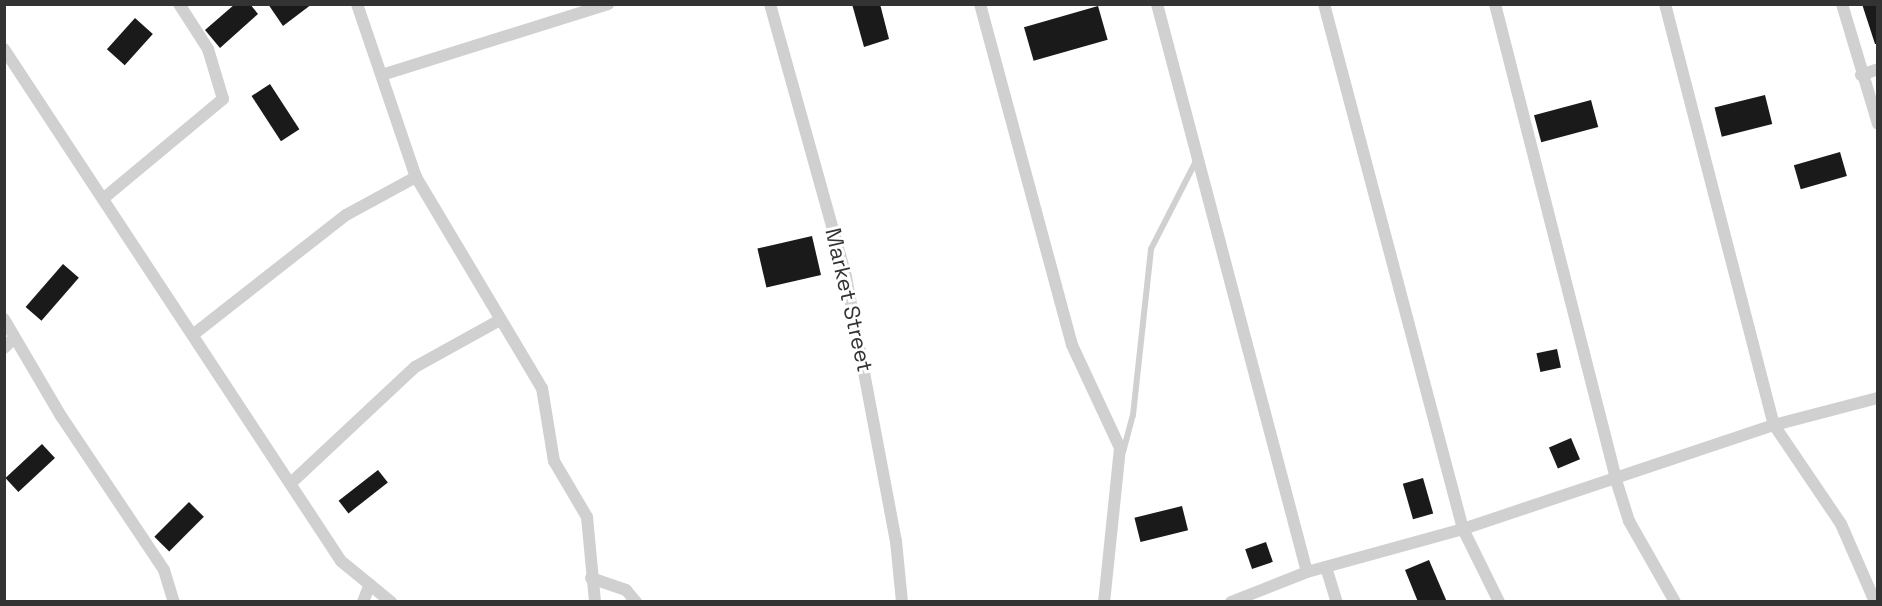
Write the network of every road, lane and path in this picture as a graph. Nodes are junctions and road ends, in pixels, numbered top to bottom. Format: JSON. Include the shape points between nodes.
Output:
{"nodes":[{"id":1,"x":179,"y":4,"type":"edge"},
{"id":2,"x":357,"y":4,"type":"edge"},
{"id":3,"x":608,"y":4,"type":"edge"},
{"id":4,"x":770,"y":4,"type":"edge"},
{"id":5,"x":980,"y":4,"type":"edge"},
{"id":6,"x":1157,"y":4,"type":"edge"},
{"id":7,"x":1324,"y":4,"type":"edge"},
{"id":8,"x":1495,"y":4,"type":"edge"},
{"id":9,"x":1665,"y":4,"type":"edge"},
{"id":10,"x":1842,"y":4,"type":"edge"},
{"id":11,"x":573,"y":8,"type":"edge"},
{"id":12,"x":4,"y":49,"type":"edge"},
{"id":13,"x":1878,"y":69,"type":"edge"},
{"id":14,"x":385,"y":74,"type":"junction"},
{"id":15,"x":1861,"y":75,"type":"junction"},
{"id":16,"x":1878,"y":124,"type":"edge"},
{"id":17,"x":1195,"y":163,"type":"junction"},
{"id":18,"x":416,"y":177,"type":"junction"},
{"id":19,"x":104,"y":198,"type":"junction"},
{"id":20,"x":4,"y":319,"type":"edge"},
{"id":21,"x":500,"y":320,"type":"junction"},
{"id":22,"x":194,"y":334,"type":"junction"},
{"id":23,"x":14,"y":338,"type":"junction"},
{"id":24,"x":4,"y":348,"type":"edge"},
{"id":25,"x":1878,"y":398,"type":"edge"},
{"id":26,"x":1774,"y":425,"type":"junction"},
{"id":27,"x":1120,"y":462,"type":"junction"},
{"id":28,"x":1616,"y":480,"type":"junction"},
{"id":29,"x":291,"y":483,"type":"junction"},
{"id":30,"x":1463,"y":530,"type":"junction"},
{"id":31,"x":1326,"y":567,"type":"junction"},
{"id":32,"x":1307,"y":572,"type":"junction"},
{"id":33,"x":591,"y":578,"type":"junction"},
{"id":34,"x":370,"y":584,"type":"junction"},
{"id":35,"x":174,"y":602,"type":"edge"},
{"id":36,"x":363,"y":602,"type":"edge"},
{"id":37,"x":391,"y":602,"type":"edge"},
{"id":38,"x":595,"y":602,"type":"edge"},
{"id":39,"x":636,"y":602,"type":"edge"},
{"id":40,"x":902,"y":602,"type":"edge"},
{"id":41,"x":1104,"y":602,"type":"edge"},
{"id":42,"x":1231,"y":602,"type":"edge"},
{"id":43,"x":1337,"y":602,"type":"edge"},
{"id":44,"x":1499,"y":602,"type":"edge"},
{"id":45,"x":1675,"y":602,"type":"edge"},
{"id":46,"x":1875,"y":602,"type":"edge"}],
"edges":[{"from":1,"to":19,"type":"street","via":[[208,49],[223,99]]},
{"from":2,"to":14,"type":"street"},
{"from":3,"to":11,"type":"street"},
{"from":4,"to":40,"type":"street","name":"Market Street","via":[[846,277],[896,541]]},
{"from":5,"to":27,"type":"street","via":[[1072,345],[1120,448]]},
{"from":6,"to":17,"type":"street"},
{"from":7,"to":30,"type":"street"},
{"from":8,"to":28,"type":"street"},
{"from":9,"to":26,"type":"street"},
{"from":10,"to":15,"type":"street"},
{"from":11,"to":14,"type":"street"},
{"from":12,"to":19,"type":"street"},
{"from":13,"to":15,"type":"street"},
{"from":14,"to":18,"type":"street"},
{"from":15,"to":16,"type":"street"},
{"from":17,"to":27,"type":"lane","via":[[1151,249],[1133,415]]},
{"from":17,"to":32,"type":"street"},
{"from":18,"to":21,"type":"street"},
{"from":18,"to":22,"type":"street","via":[[346,215]]},
{"from":19,"to":22,"type":"street"},
{"from":20,"to":23,"type":"street"},
{"from":21,"to":29,"type":"street","via":[[415,367]]},
{"from":21,"to":33,"type":"street","via":[[542,388],[554,461],[587,517]]},
{"from":22,"to":29,"type":"street"},
{"from":23,"to":24,"type":"street"},
{"from":23,"to":35,"type":"street","via":[[164,570]]},
{"from":25,"to":26,"type":"street"},
{"from":26,"to":28,"type":"street"},
{"from":26,"to":46,"type":"street","via":[[1841,524]]},
{"from":27,"to":41,"type":"street"},
{"from":28,"to":30,"type":"street"},
{"from":28,"to":45,"type":"street","via":[[1629,521]]},
{"from":29,"to":34,"type":"street","via":[[341,561]]},
{"from":30,"to":31,"type":"street"},
{"from":30,"to":44,"type":"street"},
{"from":31,"to":32,"type":"street"},
{"from":31,"to":43,"type":"street"},
{"from":32,"to":42,"type":"street"},
{"from":33,"to":38,"type":"street"},
{"from":33,"to":39,"type":"street","via":[[627,590]]},
{"from":34,"to":36,"type":"street"},
{"from":34,"to":37,"type":"street"}]}
